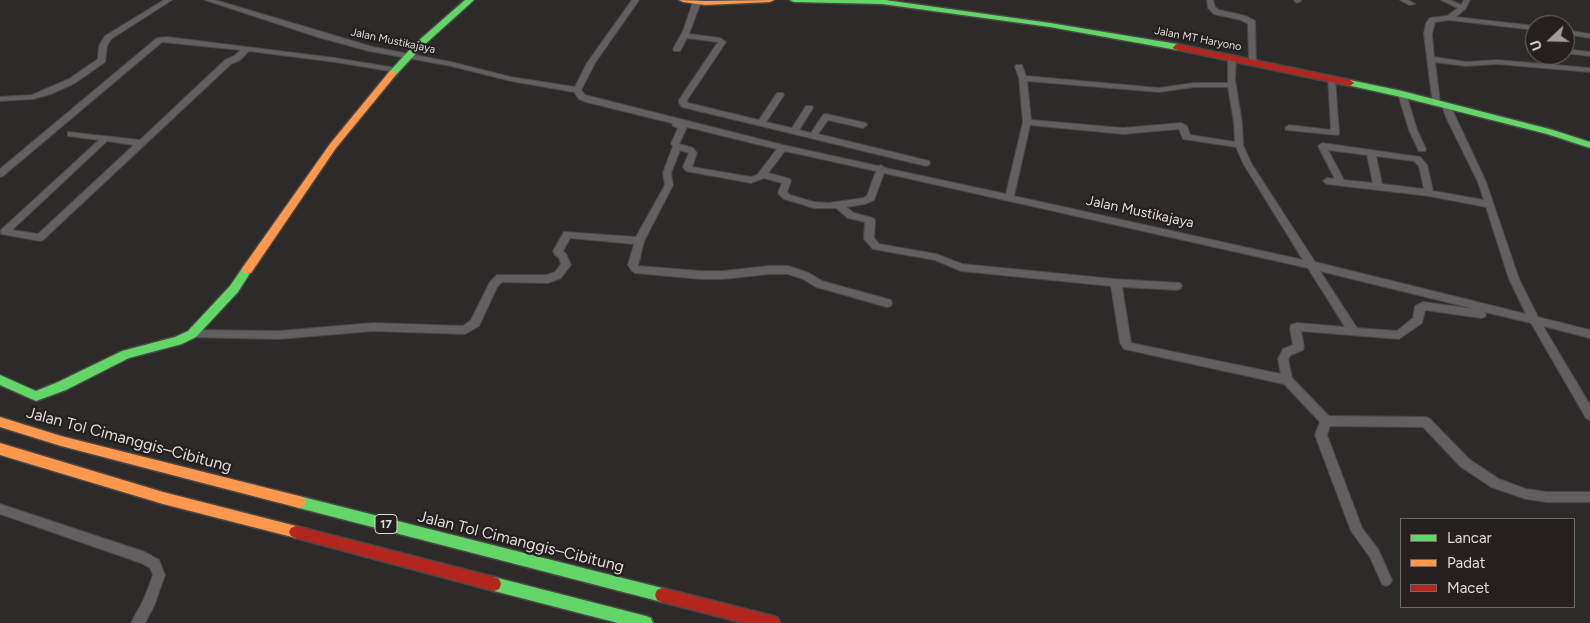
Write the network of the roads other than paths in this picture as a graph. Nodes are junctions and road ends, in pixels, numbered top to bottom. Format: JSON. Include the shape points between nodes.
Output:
{"nodes":[{"id":1,"x":169,"y":0,"type":"edge"},
{"id":2,"x":208,"y":0,"type":"edge"},
{"id":3,"x":470,"y":0,"type":"edge"},
{"id":4,"x":636,"y":0,"type":"edge"},
{"id":5,"x":683,"y":0,"type":"edge"},
{"id":6,"x":770,"y":0,"type":"edge"},
{"id":7,"x":794,"y":0,"type":"edge"},
{"id":8,"x":814,"y":0,"type":"edge"},
{"id":9,"x":1210,"y":0,"type":"edge"},
{"id":10,"x":1403,"y":0,"type":"edge"},
{"id":11,"x":1444,"y":0,"type":"edge"},
{"id":12,"x":697,"y":2,"type":"junction"},
{"id":13,"x":1411,"y":4,"type":"dead end"},
{"id":14,"x":1465,"y":4,"type":"edge"},
{"id":15,"x":939,"y":5,"type":"edge"},
{"id":16,"x":1449,"y":18,"type":"junction"},
{"id":17,"x":1525,"y":27,"type":"edge"},
{"id":18,"x":684,"y":36,"type":"junction"},
{"id":19,"x":1575,"y":36,"type":"edge"},
{"id":20,"x":1578,"y":36,"type":"junction"},
{"id":21,"x":1590,"y":36,"type":"edge"},
{"id":22,"x":243,"y":48,"type":"junction"},
{"id":23,"x":677,"y":48,"type":"dead end"},
{"id":24,"x":1590,"y":48,"type":"edge"},
{"id":25,"x":1575,"y":52,"type":"edge"},
{"id":26,"x":1590,"y":54,"type":"edge"},
{"id":27,"x":407,"y":57,"type":"junction"},
{"id":28,"x":1232,"y":58,"type":"junction"},
{"id":29,"x":1432,"y":59,"type":"junction"},
{"id":30,"x":1253,"y":62,"type":"junction"},
{"id":31,"x":1019,"y":67,"type":"dead end"},
{"id":32,"x":396,"y":70,"type":"junction"},
{"id":33,"x":1590,"y":70,"type":"edge"},
{"id":34,"x":1023,"y":78,"type":"junction"},
{"id":35,"x":1331,"y":78,"type":"junction"},
{"id":36,"x":1232,"y":85,"type":"junction"},
{"id":37,"x":578,"y":92,"type":"junction"},
{"id":38,"x":1402,"y":94,"type":"junction"},
{"id":39,"x":780,"y":95,"type":"dead end"},
{"id":40,"x":0,"y":99,"type":"edge"},
{"id":41,"x":1441,"y":104,"type":"junction"},
{"id":42,"x":809,"y":108,"type":"dead end"},
{"id":43,"x":1027,"y":122,"type":"junction"},
{"id":44,"x":760,"y":124,"type":"junction"},
{"id":45,"x":863,"y":125,"type":"dead end"},
{"id":46,"x":1289,"y":128,"type":"dead end"},
{"id":47,"x":794,"y":132,"type":"junction"},
{"id":48,"x":71,"y":134,"type":"dead end"},
{"id":49,"x":813,"y":136,"type":"junction"},
{"id":50,"x":106,"y":138,"type":"junction"},
{"id":51,"x":141,"y":143,"type":"junction"},
{"id":52,"x":1239,"y":145,"type":"junction"},
{"id":53,"x":1590,"y":145,"type":"edge"},
{"id":54,"x":677,"y":146,"type":"junction"},
{"id":55,"x":783,"y":148,"type":"junction"},
{"id":56,"x":1422,"y":148,"type":"dead end"},
{"id":57,"x":1371,"y":152,"type":"junction"},
{"id":58,"x":926,"y":163,"type":"dead end"},
{"id":59,"x":881,"y":168,"type":"junction"},
{"id":60,"x":0,"y":174,"type":"edge"},
{"id":61,"x":761,"y":174,"type":"junction"},
{"id":62,"x":1326,"y":181,"type":"dead end"},
{"id":63,"x":1341,"y":182,"type":"junction"},
{"id":64,"x":1378,"y":187,"type":"junction"},
{"id":65,"x":1429,"y":193,"type":"junction"},
{"id":66,"x":1009,"y":199,"type":"junction"},
{"id":67,"x":1488,"y":204,"type":"junction"},
{"id":68,"x":838,"y":205,"type":"junction"},
{"id":69,"x":639,"y":241,"type":"junction"},
{"id":70,"x":1311,"y":265,"type":"junction"},
{"id":71,"x":1114,"y":283,"type":"junction"},
{"id":72,"x":1177,"y":286,"type":"dead end"},
{"id":73,"x":887,"y":302,"type":"dead end"},
{"id":74,"x":1514,"y":317,"type":"junction"},
{"id":75,"x":1535,"y":322,"type":"junction"},
{"id":76,"x":1353,"y":331,"type":"junction"},
{"id":77,"x":192,"y":334,"type":"junction"},
{"id":78,"x":1590,"y":334,"type":"edge"},
{"id":79,"x":0,"y":380,"type":"edge"},
{"id":80,"x":1287,"y":380,"type":"junction"},
{"id":81,"x":1590,"y":415,"type":"edge"},
{"id":82,"x":1326,"y":421,"type":"junction"},
{"id":83,"x":0,"y":422,"type":"edge"},
{"id":84,"x":0,"y":449,"type":"edge"},
{"id":85,"x":1590,"y":498,"type":"edge"},
{"id":86,"x":0,"y":509,"type":"edge"},
{"id":87,"x":1386,"y":580,"type":"dead end"},
{"id":88,"x":138,"y":623,"type":"edge"},
{"id":89,"x":646,"y":623,"type":"edge"},
{"id":90,"x":773,"y":623,"type":"edge"}],
"edges":[{"from":1,"to":40,"type":"street","via":[[108,38],[103,46],[102,60],[72,81],[33,97]]},
{"from":2,"to":27,"type":"street","name":"Jalan Mustikajaya","via":[[324,36]]},
{"from":3,"to":27,"type":"main road"},
{"from":4,"to":37,"type":"street","via":[[591,62]]},
{"from":5,"to":12,"type":"main road"},
{"from":6,"to":12,"type":"main road"},
{"from":7,"to":8,"type":"main road","name":"Jalan MT Haryono"},
{"from":8,"to":15,"type":"main road","name":"Jalan MT Haryono"},
{"from":9,"to":30,"type":"street","via":[[1216,12],[1252,23]]},
{"from":10,"to":13,"type":"street"},
{"from":11,"to":14,"type":"street"},
{"from":12,"to":18,"type":"street"},
{"from":14,"to":16,"type":"street"},
{"from":15,"to":28,"type":"main road","name":"Jalan MT Haryono"},
{"from":16,"to":17,"type":"street"},
{"from":16,"to":29,"type":"street","via":[[1430,23],[1428,34]]},
{"from":18,"to":23,"type":"street"},
{"from":18,"to":44,"type":"street","via":[[722,42],[683,100],[684,104]]},
{"from":19,"to":20,"type":"street"},
{"from":20,"to":21,"type":"street"},
{"from":20,"to":24,"type":"street"},
{"from":22,"to":32,"type":"street"},
{"from":22,"to":51,"type":"street","via":[[237,58],[228,62]]},
{"from":22,"to":60,"type":"street","via":[[167,39],[158,41]]},
{"from":25,"to":26,"type":"street"},
{"from":27,"to":32,"type":"main road"},
{"from":27,"to":37,"type":"street","name":"Jalan Mustikajaya"},
{"from":28,"to":30,"type":"main road","name":"Jalan MT Haryono"},
{"from":28,"to":36,"type":"street"},
{"from":29,"to":33,"type":"street","via":[[1466,64],[1497,62]]},
{"from":29,"to":41,"type":"street"},
{"from":30,"to":35,"type":"main road","name":"Jalan MT Haryono"},
{"from":31,"to":34,"type":"street"},
{"from":32,"to":77,"type":"main road","via":[[333,146],[234,289]]},
{"from":34,"to":36,"type":"street","via":[[1159,90],[1194,85]]},
{"from":34,"to":43,"type":"street"},
{"from":35,"to":38,"type":"main road","name":"Jalan MT Haryono"},
{"from":35,"to":46,"type":"street","via":[[1335,134]]},
{"from":36,"to":52,"type":"street"},
{"from":37,"to":54,"type":"street","via":[[580,99],[683,126]]},
{"from":37,"to":55,"type":"street","name":"Jalan Mustikajaya","via":[[589,100]]},
{"from":38,"to":41,"type":"main road","name":"Jalan MT Haryono"},
{"from":38,"to":56,"type":"street"},
{"from":39,"to":44,"type":"street"},
{"from":41,"to":53,"type":"main road","name":"Jalan MT Haryono"},
{"from":41,"to":67,"type":"street","via":[[1482,182]]},
{"from":42,"to":47,"type":"street"},
{"from":43,"to":52,"type":"street","via":[[1133,132],[1181,126],[1186,137]]},
{"from":43,"to":66,"type":"street"},
{"from":44,"to":47,"type":"street"},
{"from":45,"to":49,"type":"street","via":[[826,117]]},
{"from":47,"to":49,"type":"street"},
{"from":48,"to":50,"type":"street"},
{"from":49,"to":58,"type":"street"},
{"from":50,"to":51,"type":"street"},
{"from":50,"to":51,"type":"street","via":[[4,232],[40,238]]},
{"from":52,"to":70,"type":"street","via":[[1246,163]]},
{"from":54,"to":61,"type":"street","via":[[693,154],[689,169],[747,180]]},
{"from":54,"to":69,"type":"street","via":[[667,173],[669,185]]},
{"from":55,"to":59,"type":"street","name":"Jalan Mustikajaya"},
{"from":55,"to":61,"type":"street"},
{"from":57,"to":63,"type":"street","via":[[1322,146]]},
{"from":57,"to":64,"type":"street"},
{"from":57,"to":65,"type":"street","via":[[1420,160]]},
{"from":59,"to":66,"type":"street","name":"Jalan Mustikajaya"},
{"from":59,"to":68,"type":"street","via":[[871,198]]},
{"from":61,"to":68,"type":"street","via":[[787,181],[782,193],[787,197],[814,205]]},
{"from":62,"to":63,"type":"street"},
{"from":63,"to":64,"type":"street"},
{"from":64,"to":65,"type":"street"},
{"from":65,"to":67,"type":"street"},
{"from":66,"to":70,"type":"street","name":"Jalan Mustikajaya"},
{"from":67,"to":75,"type":"street","via":[[1514,279]]},
{"from":68,"to":71,"type":"street","via":[[850,216],[870,220],[869,238],[876,247],[936,257],[961,267]]},
{"from":69,"to":73,"type":"street","via":[[633,265],[637,269],[723,275],[788,270],[819,284]]},
{"from":69,"to":77,"type":"street","via":[[567,234],[558,251],[566,265],[558,275],[553,279],[500,278],[493,285],[475,323],[464,330],[374,327],[279,335]]},
{"from":70,"to":74,"type":"street","name":"Jalan Mustikajaya"},
{"from":70,"to":76,"type":"street"},
{"from":71,"to":72,"type":"street"},
{"from":71,"to":80,"type":"street","via":[[1128,346]]},
{"from":74,"to":75,"type":"street","name":"Jalan Mustikajaya"},
{"from":74,"to":76,"type":"street","via":[[1423,306],[1419,309],[1418,320],[1399,335]]},
{"from":75,"to":78,"type":"street","name":"Jalan Mustikajaya"},
{"from":75,"to":81,"type":"street"},
{"from":76,"to":80,"type":"street","via":[[1295,328],[1298,347],[1287,352],[1283,359]]},
{"from":77,"to":79,"type":"main road","via":[[178,341],[126,354],[36,396]]},
{"from":80,"to":82,"type":"street"},
{"from":82,"to":85,"type":"street","via":[[1426,422],[1465,462],[1495,483],[1526,494]]},
{"from":82,"to":87,"type":"street","via":[[1321,435],[1334,472],[1357,531],[1374,554]]},
{"from":83,"to":90,"type":"main road","name":"Jalan Tol Cimanggis–Cibitung","number":"17","via":[[61,441]]},
{"from":84,"to":89,"type":"main road","number":"17","via":[[163,498]]},
{"from":86,"to":88,"type":"street","via":[[155,564],[159,575]]}]}
